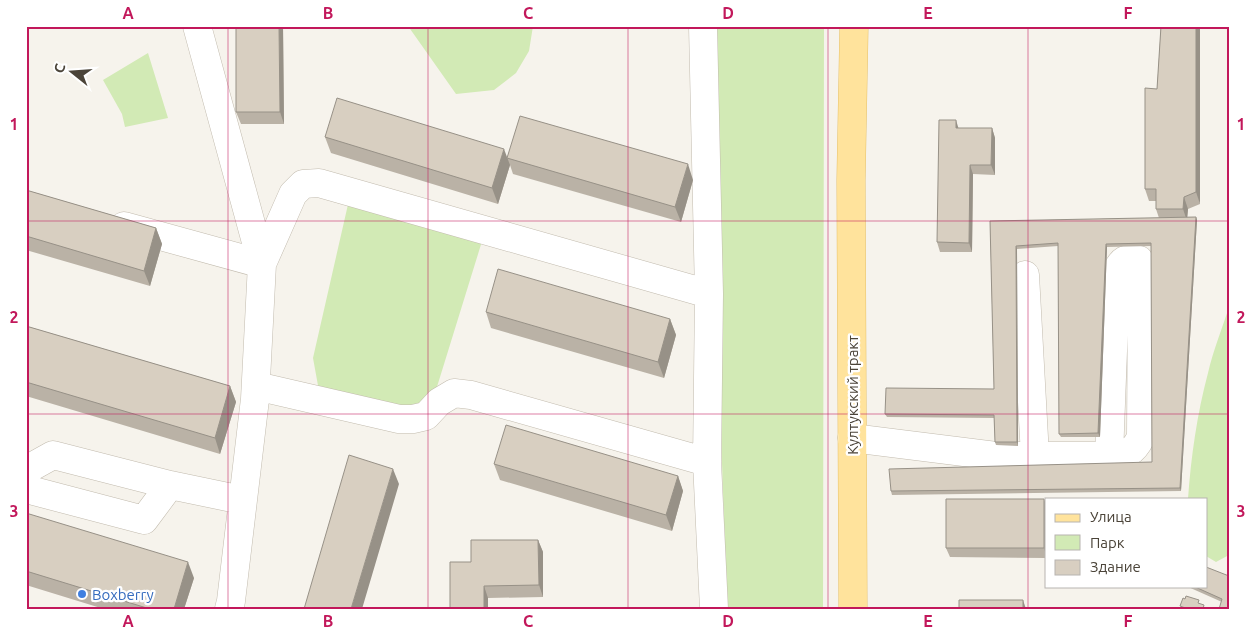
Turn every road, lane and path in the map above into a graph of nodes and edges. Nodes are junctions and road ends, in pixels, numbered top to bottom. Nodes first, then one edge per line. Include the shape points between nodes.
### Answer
1 (197, 26) edge
2 (703, 26) edge
3 (844, 26) edge
4 (854, 26) edge
5 (851, 180) junction
6 (102, 220) edge
7 (262, 264) junction
8 (1025, 275) dead end
9 (709, 294) junction
10 (227, 391) edge
11 (256, 393) junction
12 (852, 438) junction
13 (1035, 456) junction
14 (1110, 456) junction
15 (707, 462) junction
16 (26, 470) edge
17 (170, 485) junction
18 (26, 489) edge
19 (242, 500) junction
20 (229, 609) edge
21 (714, 609) edge
22 (853, 609) edge

1 - 7 lane
2 - 9 lane
3 - 5 main road
4 - 5 main road
5 - 12 main road, Култукский тракт
6 - 7 lane
7 - 9 lane via 293,194 303,184 319,183
7 - 11 lane
8 - 13 lane
9 - 15 lane
10 - 11 lane
11 - 15 lane via 399,419 426,416 439,402 454,393 471,395
11 - 19 lane
12 - 13 lane via 996,456
12 - 22 main road, Култукский тракт
13 - 14 lane
14 - 14 lane via 1131,451 1141,437 1142,266 1139,260 1132,258 1124,259 1116,272
15 - 21 lane
16 - 17 lane via 53,455
17 - 18 lane via 144,520
17 - 19 lane
19 - 20 lane

